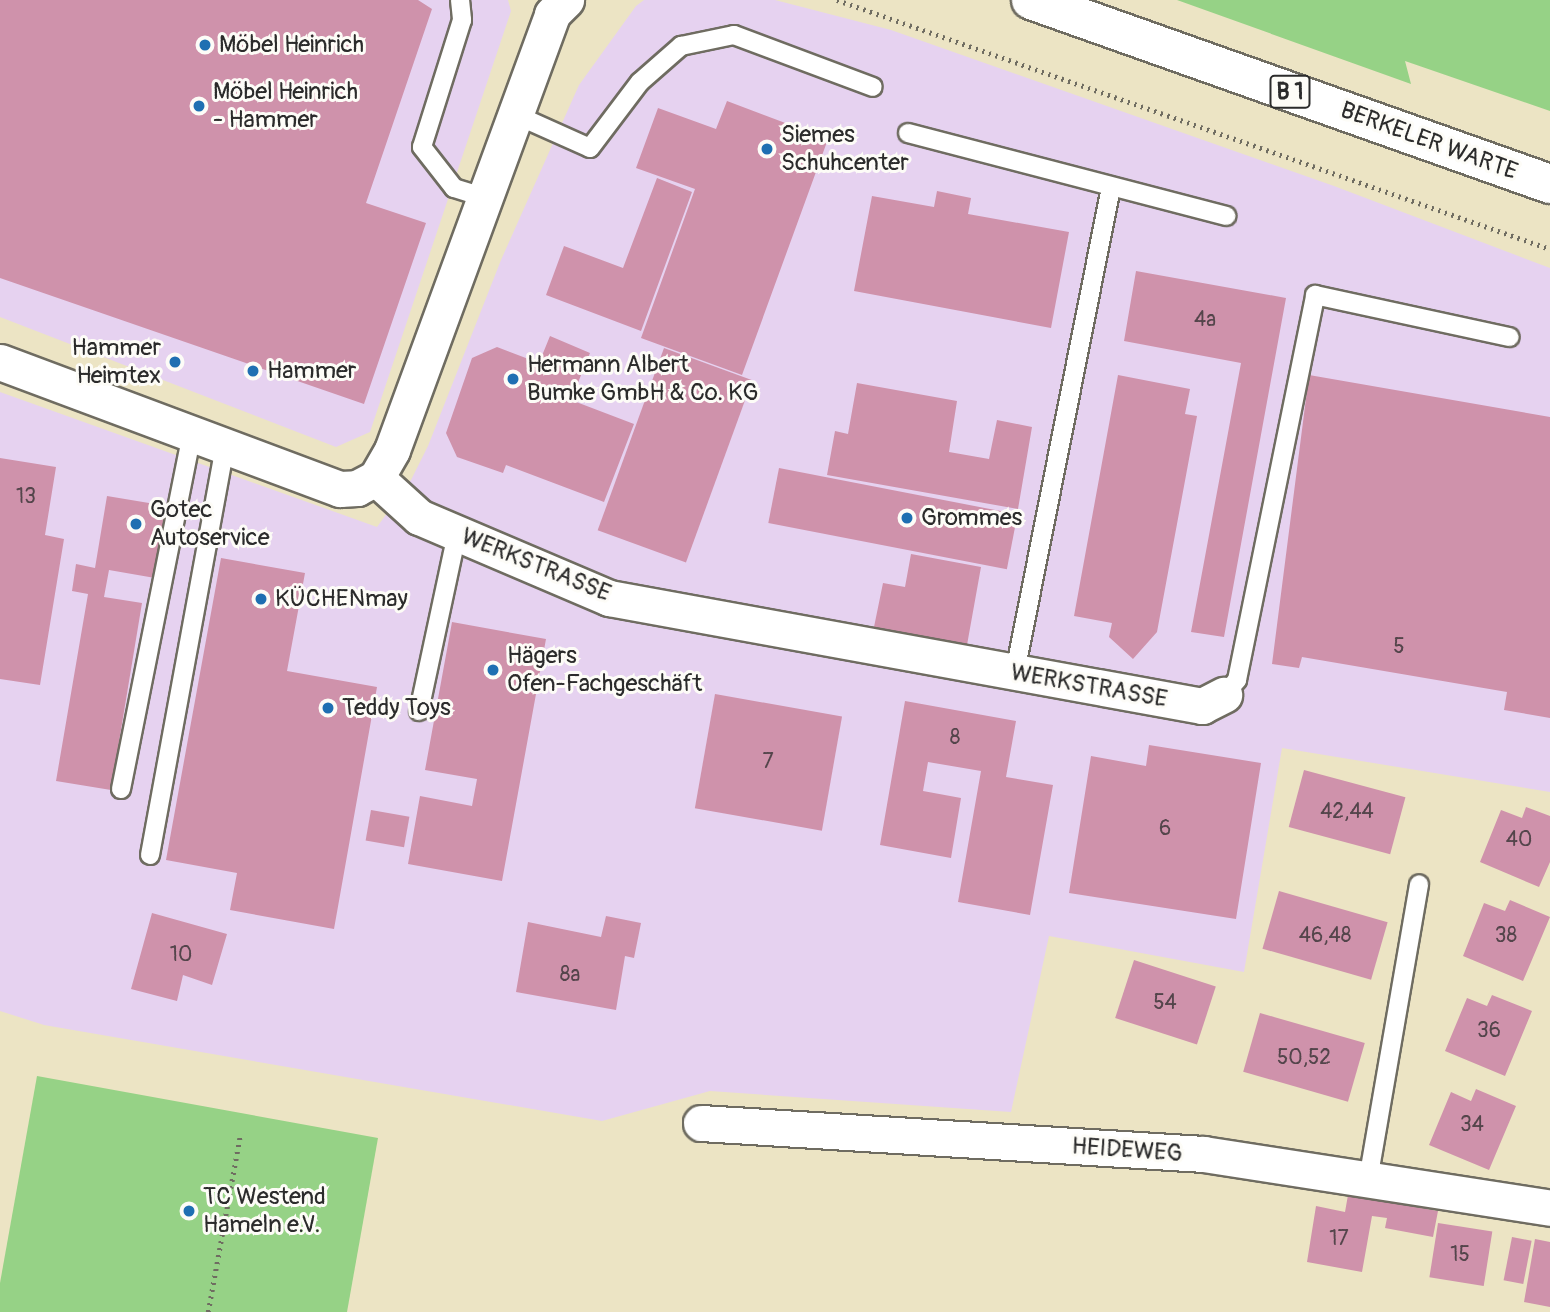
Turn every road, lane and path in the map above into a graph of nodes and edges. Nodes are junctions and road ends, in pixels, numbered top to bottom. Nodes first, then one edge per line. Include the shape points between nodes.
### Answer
1 (460, 0) edge
2 (837, 0) edge
3 (1031, 0) edge
4 (557, 5) edge
5 (873, 87) dead end
6 (514, 114) junction
7 (908, 133) dead end
8 (1550, 184) edge
9 (1111, 186) junction
10 (483, 197) junction
11 (1226, 216) dead end
12 (1550, 249) edge
13 (1510, 337) dead end
14 (0, 362) edge
15 (192, 433) junction
16 (225, 446) junction
17 (376, 478) junction
18 (457, 534) junction
19 (1015, 672) junction
20 (1224, 695) joint
21 (419, 711) dead end
22 (121, 789) dead end
23 (150, 855) dead end
24 (1419, 884) dead end
25 (701, 1123) dead end
26 (240, 1136) dead end
27 (1368, 1180) junction
28 (1550, 1208) edge
29 (208, 1312) edge

1 - 10 lane via 462,20 422,147 454,188
2 - 12 path
3 - 8 main road, BERKELER WARTE / B 1
4 - 6 street
5 - 6 lane via 734,36 681,46 640,82 590,148
6 - 10 street
7 - 9 lane
9 - 11 lane
9 - 19 lane
10 - 17 street via 392,450
13 - 20 lane, WERKSTRASSE via 1315,295 1237,680
14 - 15 street
15 - 16 street
15 - 22 lane
16 - 17 street via 341,489 357,488
16 - 23 lane
17 - 18 street, WERKSTRASSE via 419,517
18 - 19 street, WERKSTRASSE via 609,597
18 - 21 lane
19 - 20 street, WERKSTRASSE via 1202,706
24 - 27 lane
25 - 27 street, HEIDEWEG via 1203,1154
26 - 29 path
27 - 28 street, HEIDEWEG

